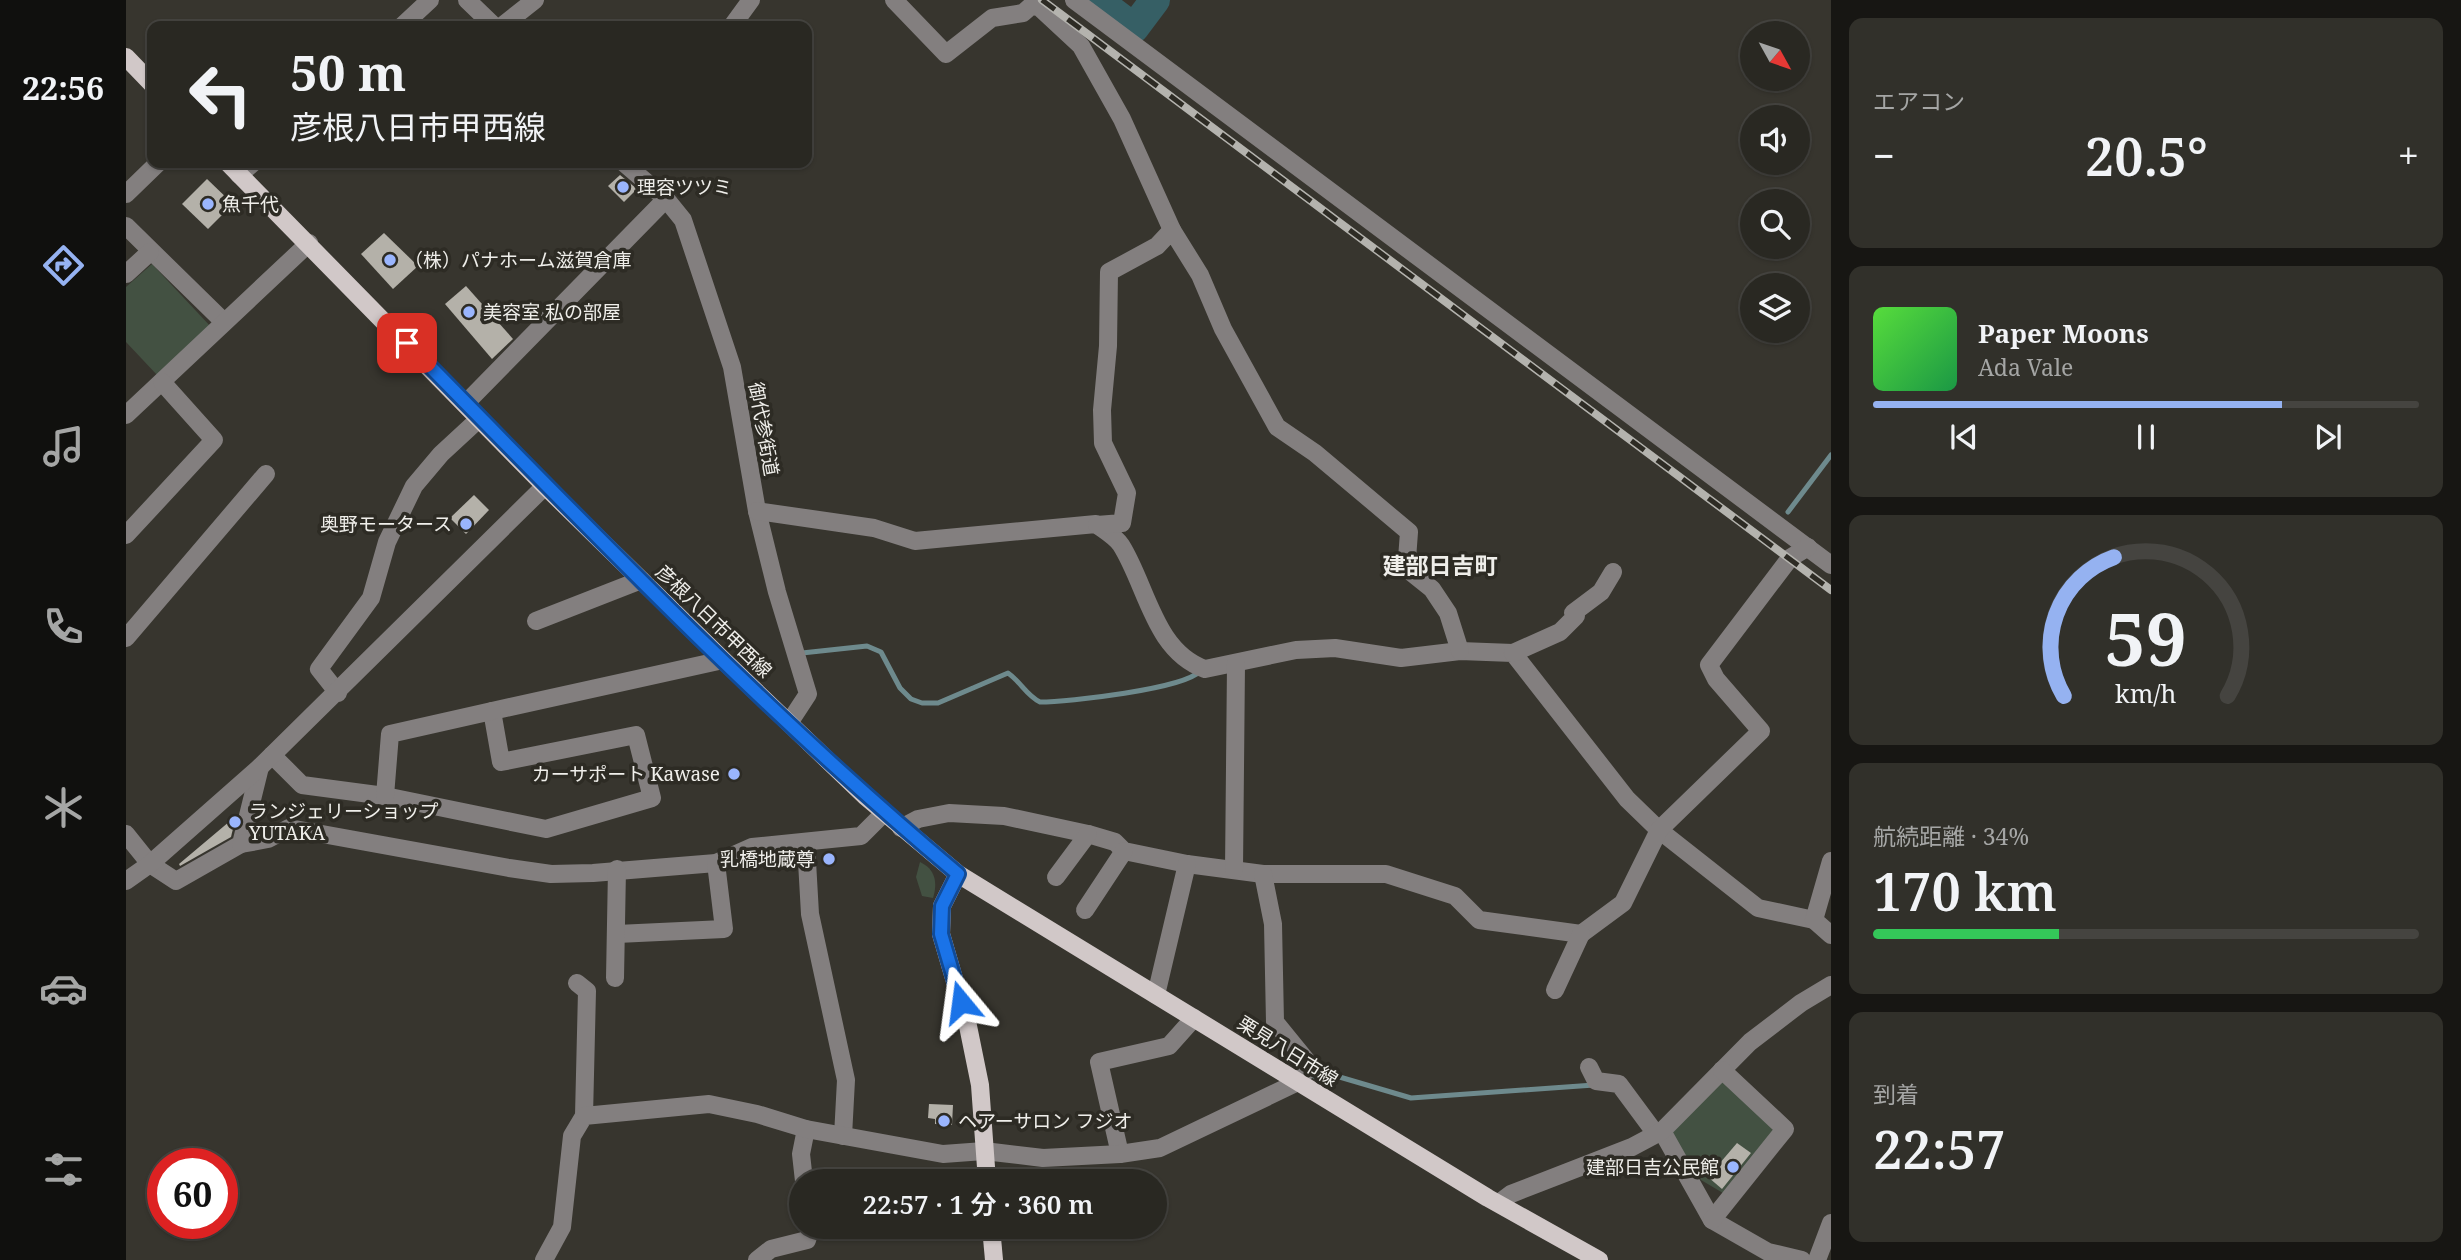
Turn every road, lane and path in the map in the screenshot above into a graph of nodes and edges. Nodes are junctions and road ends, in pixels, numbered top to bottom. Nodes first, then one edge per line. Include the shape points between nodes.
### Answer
1 (430, 0) edge
2 (467, 0) edge
3 (535, 0) edge
4 (751, 0) edge
5 (894, 0) edge
6 (1074, 0) edge
7 (407, 21) edge
8 (489, 21) edge
9 (508, 21) edge
10 (736, 21) edge
11 (126, 57) edge
12 (147, 78) edge
13 (153, 168) edge
14 (241, 168) edge
15 (630, 168) edge
16 (126, 194) edge
17 (666, 199) junction
18 (126, 226) edge
19 (1172, 230) junction
20 (309, 243) junction
21 (150, 252) junction
22 (126, 274) edge
23 (223, 322) junction
24 (162, 383) junction
25 (466, 403) junction
26 (126, 415) edge
27 (480, 418) junction
28 (266, 474) dead end
29 (545, 486) junction
30 (758, 511) junction
31 (1097, 525) junction
32 (126, 535) edge
33 (1808, 547) junction
34 (1831, 565) edge
35 (1613, 572) dead end
36 (641, 579) junction
37 (536, 621) dead end
38 (126, 638) edge
39 (1460, 651) junction
40 (1513, 653) junction
41 (723, 660) junction
42 (1237, 664) junction
43 (338, 693) junction
44 (492, 711) junction
45 (789, 723) junction
46 (266, 761) junction
47 (385, 796) junction
48 (884, 813) junction
49 (901, 828) junction
50 (1659, 830) junction
51 (126, 834) edge
52 (1088, 834) junction
53 (241, 844) junction
54 (806, 844) junction
55 (1124, 851) junction
56 (1831, 862) edge
57 (150, 863) junction
58 (716, 863) junction
59 (1187, 864) junction
60 (617, 869) junction
61 (1234, 870) junction
62 (958, 874) junction
63 (1263, 874) junction
64 (1056, 877) dead end
65 (126, 881) edge
66 (1085, 910) dead end
67 (1814, 920) junction
68 (617, 934) junction
69 (1581, 934) junction
70 (1831, 935) edge
71 (615, 978) dead end
72 (577, 983) dead end
73 (1831, 985) edge
74 (1555, 990) dead end
75 (1156, 995) junction
76 (1194, 1018) junction
77 (1588, 1067) dead end
78 (1722, 1070) junction
79 (1298, 1082) junction
80 (584, 1116) junction
81 (806, 1129) junction
82 (1659, 1132) junction
83 (843, 1136) junction
84 (984, 1151) junction
85 (1120, 1154) junction
86 (803, 1169) edge
87 (986, 1169) edge
88 (1499, 1203) junction
89 (1712, 1220) junction
90 (1831, 1223) edge
91 (807, 1239) edge
92 (992, 1239) edge
93 (544, 1260) edge
94 (758, 1260) edge
95 (994, 1260) edge
96 (1598, 1260) edge
97 (1802, 1260) edge
98 (1817, 1260) edge

1 - 7 street
2 - 8 street
3 - 9 street
4 - 10 street
5 - 19 street via 946,54 992,18 1039,7 1081,46 1122,119
6 - 33 street
11 - 12 main road
13 - 16 street
14 - 20 main road, 彦根八日市甲西線
15 - 17 street, 御代参街道
17 - 25 street
17 - 30 street, 御代参街道 via 683,220 732,367
18 - 21 street
19 - 31 street via 1157,246 1109,272 1103,443 1127,493 1122,523
19 - 39 street via 1200,275 1223,329 1277,428 1315,453 1409,532 1407,559 1412,573 1432,589 1448,613
20 - 23 street
20 - 25 main road, 彦根八日市甲西線
21 - 22 street
21 - 23 street
23 - 24 street
24 - 26 street
24 - 32 street via 214,440
25 - 27 main road, 彦根八日市甲西線
27 - 29 main road, 彦根八日市甲西線
27 - 43 street via 414,486 387,542 371,598 319,669
28 - 38 street
29 - 36 main road, 彦根八日市甲西線
29 - 43 street
30 - 31 street via 874,528 915,541
30 - 45 street, 御代参街道 via 808,694
31 - 42 street via 1121,543 1177,653 1205,669
33 - 34 street
33 - 50 street via 1790,558 1709,665 1761,731
35 - 40 street via 1608,584 1573,613 1576,616 1570,625
36 - 37 street
36 - 41 main road, 彦根八日市甲西線
39 - 40 street
39 - 42 street via 1401,658 1335,648 1296,650
40 - 50 street via 1627,799
41 - 44 street
41 - 45 main road, 彦根八日市甲西線
42 - 61 street
43 - 46 street
44 - 47 street via 390,734
44 - 47 street via 500,762 636,735 652,798 546,829
45 - 48 main road, 彦根八日市甲西線
46 - 47 street via 302,785
46 - 53 street
46 - 57 street
48 - 49 main road, 彦根八日市甲西線
48 - 54 street via 861,836
49 - 52 street via 918,819 949,813 1004,816
49 - 62 main road, 彦根八日市甲西線
50 - 67 street via 1758,908
50 - 69 street via 1622,903
51 - 57 street
52 - 55 street via 1115,842
52 - 64 street
53 - 57 street via 176,881
53 - 60 street via 268,839 289,828 509,869 551,874
54 - 58 street via 752,847
54 - 83 street via 810,914 846,1080
55 - 59 street
55 - 66 street
56 - 67 street
57 - 65 street
58 - 60 street
58 - 68 street via 724,929
59 - 61 street
59 - 75 street
60 - 68 street
61 - 63 street
62 - 75 main road, 栗見八日市線
62 - 84 main road via 942,906 941,934 980,1085
63 - 69 street via 1386,874 1455,896 1479,920
63 - 79 street via 1273,924 1275,1022 1310,1065
67 - 70 street
68 - 71 street
69 - 74 street
72 - 80 street via 587,991
73 - 78 street via 1750,1042
75 - 76 main road, 栗見八日市線
76 - 79 main road, 栗見八日市線
76 - 85 street via 1169,1046 1099,1062
77 - 82 street via 1596,1081 1619,1084
78 - 82 street
78 - 89 street via 1785,1129
79 - 85 street via 1160,1148
79 - 88 main road, 栗見八日市線
80 - 81 street via 709,1104
80 - 93 street via 572,1136 562,1227
81 - 83 street
81 - 86 street
82 - 88 street
82 - 89 street
83 - 84 street via 943,1154
84 - 85 street via 1043,1158
84 - 87 main road
88 - 96 main road, 栗見八日市線
89 - 97 street via 1768,1252
90 - 98 street
91 - 94 street via 771,1249
92 - 95 main road

